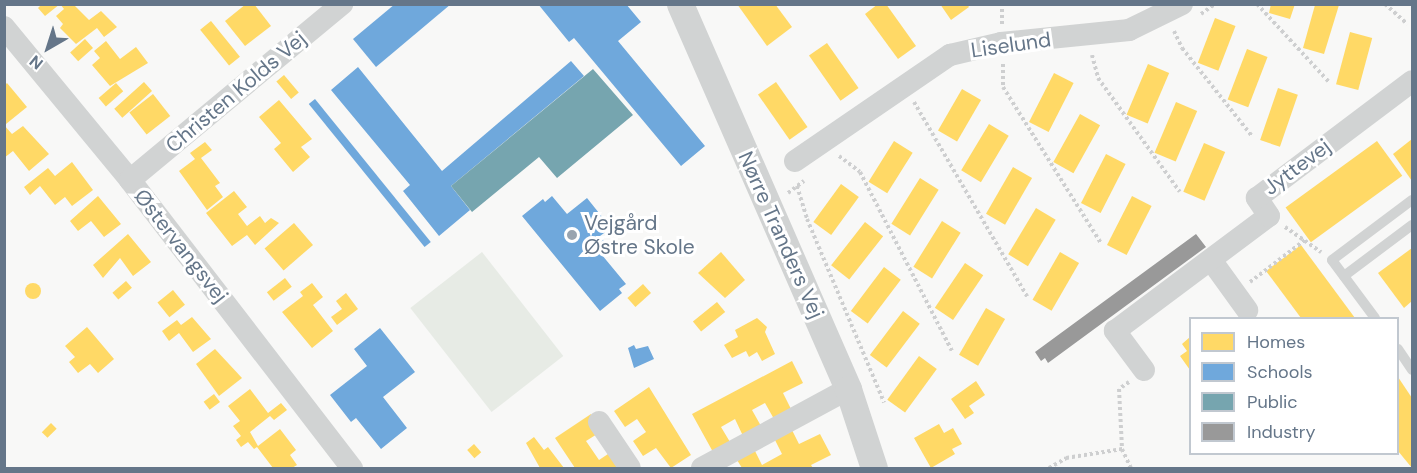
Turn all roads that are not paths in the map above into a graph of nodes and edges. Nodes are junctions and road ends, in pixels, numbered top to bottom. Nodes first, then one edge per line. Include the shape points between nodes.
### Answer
1 (342, 4) edge
2 (680, 4) edge
3 (1177, 21) edge
4 (4, 27) edge
5 (1413, 81) edge
6 (801, 170) road end
7 (130, 180) junction
8 (1413, 200) edge
9 (1413, 225) edge
10 (1211, 260) junction
11 (1344, 276) junction
12 (1241, 302) road end
13 (1374, 317) edge
14 (1399, 350) edge
15 (1144, 370) road end
16 (1413, 370) edge
17 (848, 389) junction
18 (599, 422) dead end
19 (352, 468) edge
20 (630, 468) edge
21 (702, 468) edge
22 (874, 468) edge

1 - 7 street, Christen Kolds Vej
2 - 17 street, Nørre Tranders Vej
3 - 6 street, Liselund via 1129,30 1091,51 950,56 908,93
4 - 7 street, Østervangsvej
5 - 10 street, Jyttevej via 1257,198 1269,216
7 - 19 street, Østervangsvej
8 - 11 lane via 1332,260
9 - 11 lane
10 - 12 street
10 - 15 street, Jyttevej via 1115,331
11 - 13 lane
14 - 16 lane
17 - 21 street
17 - 22 street, Nørre Tranders Vej
18 - 20 street

